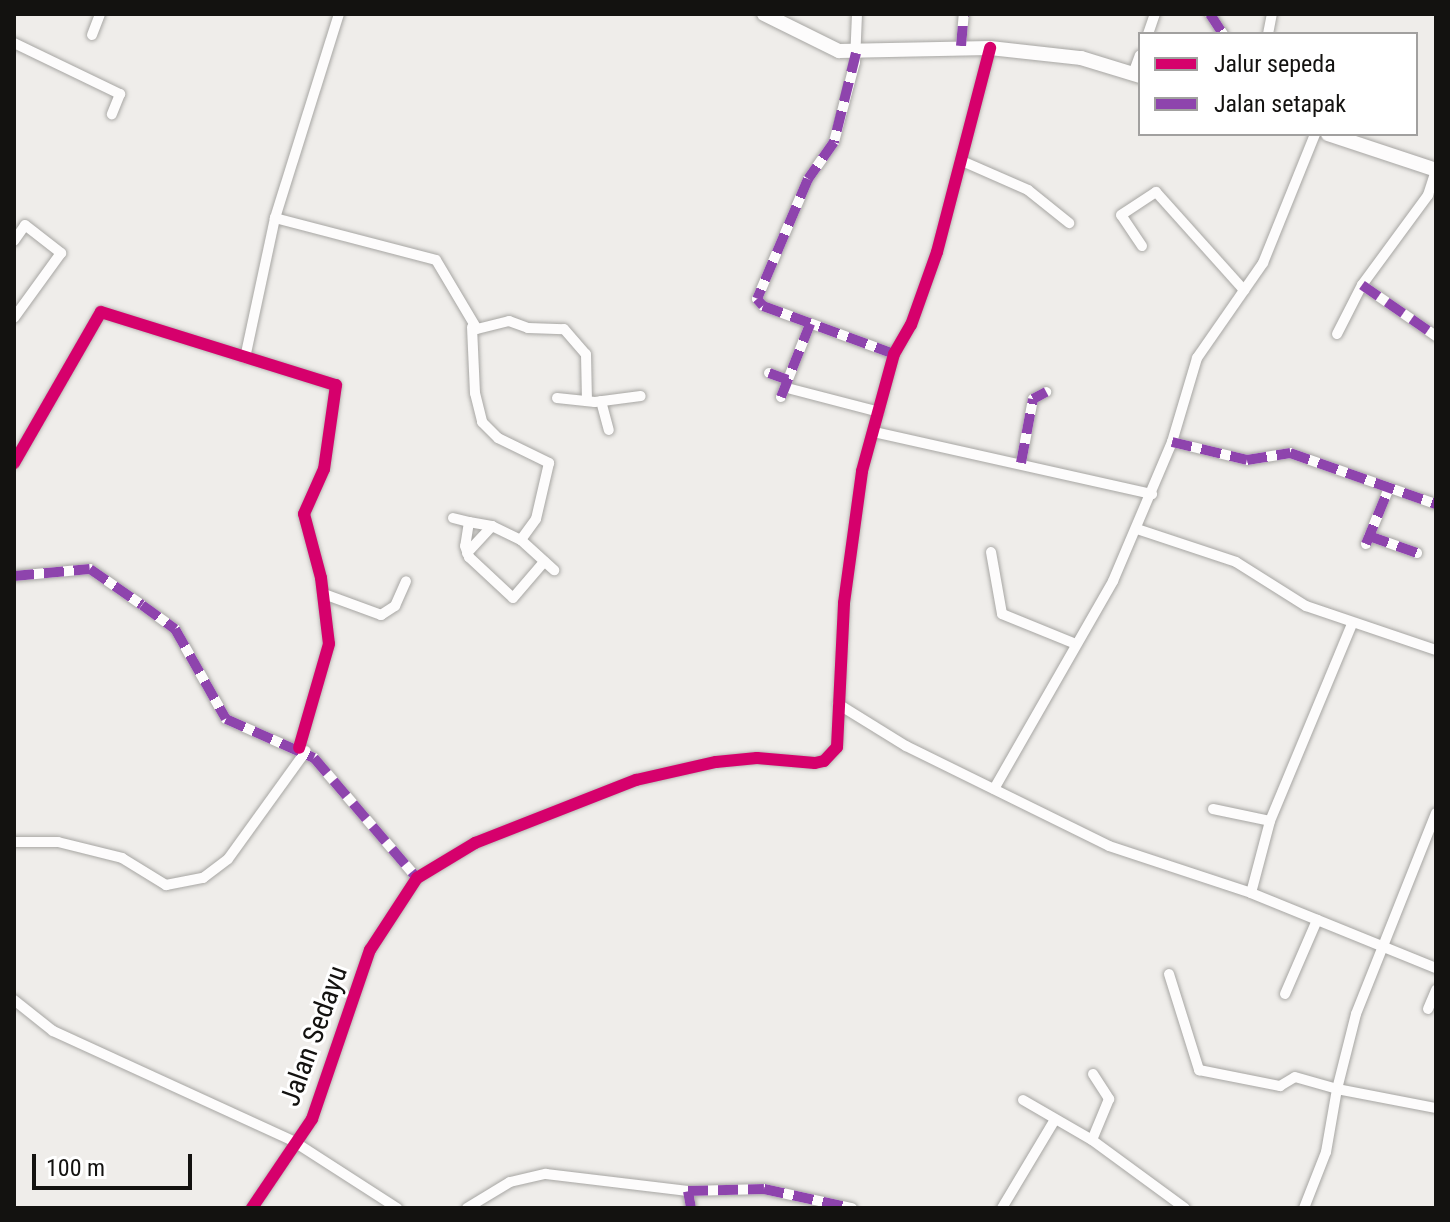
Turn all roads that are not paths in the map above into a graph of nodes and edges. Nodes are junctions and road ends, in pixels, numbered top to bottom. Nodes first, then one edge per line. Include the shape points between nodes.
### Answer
1 (100, 14) edge
2 (339, 14) edge
3 (764, 14) edge
4 (857, 14) edge
5 (964, 14) edge
6 (1210, 14) edge
7 (1222, 32) edge
8 (92, 35) dead end
9 (14, 43) edge
10 (961, 46) junction
11 (990, 48) junction
12 (856, 53) junction
13 (1136, 75) edge
14 (112, 114) dead end
15 (1314, 136) edge
16 (1334, 136) edge
17 (962, 161) junction
18 (1436, 170) edge
19 (14, 217) edge
20 (275, 218) junction
21 (1069, 223) dead end
22 (25, 225) junction
23 (14, 241) edge
24 (1142, 246) dead end
25 (1362, 285) junction
26 (1244, 290) junction
27 (14, 318) edge
28 (810, 324) junction
29 (472, 327) junction
30 (1337, 334) dead end
31 (1436, 336) edge
32 (894, 354) junction
33 (245, 358) junction
34 (769, 373) dead end
35 (790, 384) junction
36 (1046, 392) dead end
37 (641, 396) dead end
38 (781, 397) dead end
39 (557, 398) dead end
40 (587, 401) junction
41 (601, 401) junction
42 (879, 412) junction
43 (609, 430) dead end
44 (874, 432) junction
45 (26, 440) junction
46 (1172, 442) junction
47 (14, 443) edge
48 (14, 463) edge
49 (1021, 463) junction
50 (1389, 488) junction
51 (1152, 494) junction
52 (1436, 504) edge
53 (453, 518) dead end
54 (469, 522) junction
55 (492, 526) junction
56 (1137, 529) junction
57 (521, 540) junction
58 (991, 552) dead end
59 (467, 553) junction
60 (1417, 553) dead end
61 (544, 562) junction
62 (554, 570) dead end
63 (14, 576) edge
64 (406, 581) dead end
65 (324, 594) junction
66 (1352, 624) junction
67 (1076, 644) junction
68 (1436, 650) edge
69 (838, 704) junction
70 (302, 750) junction
71 (994, 789) junction
72 (1213, 809) dead end
73 (1436, 813) edge
74 (1270, 821) junction
75 (14, 842) edge
76 (417, 878) junction
77 (1251, 893) junction
78 (1317, 920) junction
79 (1381, 946) junction
80 (1436, 968) edge
81 (1169, 974) dead end
82 (1436, 990) edge
83 (1285, 994) dead end
84 (14, 1000) edge
85 (1428, 1009) dead end
86 (1093, 1074) dead end
87 (1337, 1089) junction
88 (1023, 1100) dead end
89 (1436, 1108) edge
90 (1054, 1121) junction
91 (1092, 1140) junction
92 (293, 1141) junction
93 (688, 1191) junction
94 (252, 1208) edge
95 (397, 1208) edge
96 (467, 1208) edge
97 (691, 1208) edge
98 (852, 1208) edge
99 (1002, 1208) edge
100 (1185, 1208) edge
101 (1304, 1208) edge

1 - 8 street
2 - 20 street
3 - 12 main road via 826,48
4 - 12 street
5 - 10 street
6 - 7 street
9 - 14 street via 120,94
10 - 11 main road
10 - 12 main road
11 - 13 main road via 1081,58
11 - 17 street
12 - 28 street via 834,142 808,179 758,297 763,306
15 - 26 street via 1267,255
16 - 18 main road
17 - 21 street via 1028,190
17 - 32 street via 932,267
18 - 25 street via 1428,195
19 - 22 street
20 - 29 street via 436,260
20 - 33 street
22 - 23 street
22 - 27 street via 61,253
24 - 26 street via 1121,215 1156,192
25 - 30 street
25 - 31 street
26 - 46 street via 1202,348
28 - 32 street
28 - 35 street
29 - 40 street via 483,330 509,321 528,328 564,329 586,354
29 - 57 street via 482,422 490,433 549,463 536,519
32 - 42 street
33 - 45 street via 101,312
33 - 65 street via 337,387 324,469 304,514
34 - 35 street
35 - 38 street
35 - 42 street
36 - 49 street via 1033,399
37 - 41 street
39 - 40 street
40 - 41 street
41 - 43 street
42 - 44 street
44 - 49 street via 925,448
44 - 69 street via 862,471 844,603
45 - 47 street
45 - 48 street
46 - 50 street via 1247,460 1290,453
46 - 51 street
49 - 51 street
50 - 52 street
50 - 60 street via 1368,540
51 - 56 street
53 - 54 street
54 - 55 street
54 - 59 street
55 - 57 street
55 - 59 street
56 - 66 street via 1236,562 1306,606
56 - 67 street
57 - 61 street
58 - 67 street via 1002,614
59 - 61 street via 513,598
61 - 62 street
63 - 70 street via 90,569 175,629 226,719
64 - 65 street via 395,606 381,615
65 - 70 street via 329,644
66 - 68 street
66 - 74 street
67 - 71 street
69 - 71 street
69 - 76 street via 837,747 824,761 757,758 670,769 475,843
70 - 75 street via 228,859 203,878 166,885 122,858 58,842
70 - 76 street
71 - 77 street via 1109,846
72 - 74 street
73 - 79 street
74 - 77 street
76 - 92 street, Jalan Sedayu via 376,936 330,1078 312,1119
77 - 78 street
78 - 79 street
78 - 83 street
79 - 80 street
79 - 87 street
81 - 87 street via 1199,1070 1280,1086 1295,1077
82 - 85 street
84 - 92 street via 53,1031
86 - 91 street via 1109,1099
87 - 89 street
87 - 101 street via 1326,1152
88 - 90 street
90 - 91 street
90 - 99 street
91 - 100 street
92 - 94 street, Jalan Sedayu
92 - 95 street
93 - 96 street via 546,1174 510,1182
93 - 97 street
93 - 98 street via 764,1189

